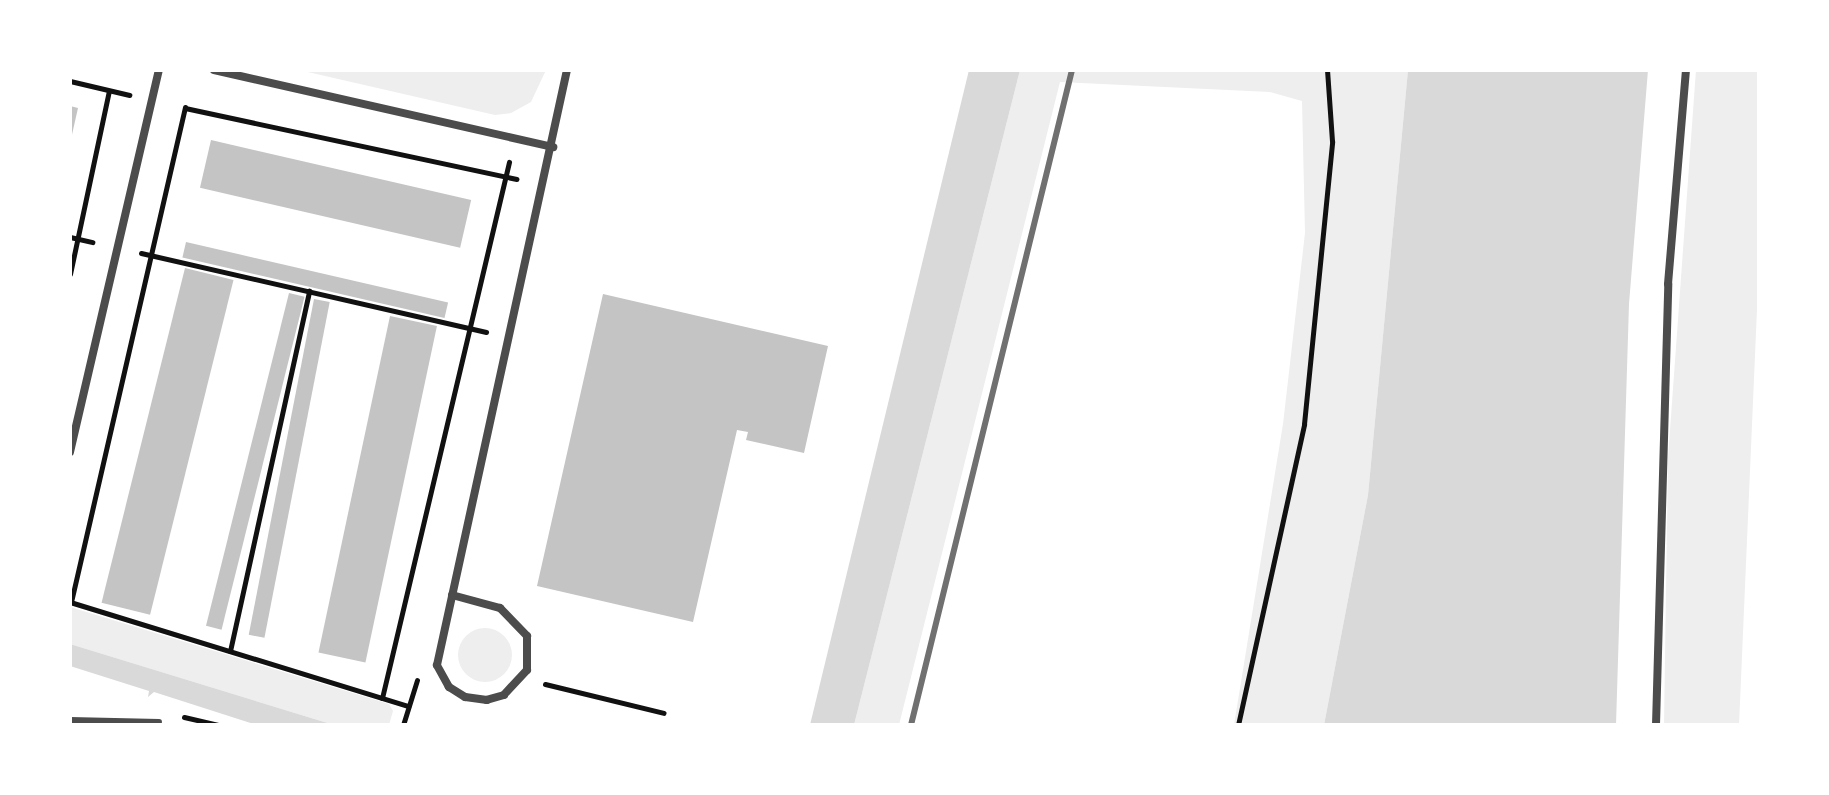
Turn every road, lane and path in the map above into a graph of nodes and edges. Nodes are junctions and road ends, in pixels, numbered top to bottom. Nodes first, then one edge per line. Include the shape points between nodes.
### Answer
1 (159, 70) edge
2 (214, 70) edge
3 (567, 70) edge
4 (1327, 70) edge
5 (1686, 70) edge
6 (70, 81) edge
7 (109, 90) junction
8 (152, 100) junction
9 (185, 107) junction
10 (515, 138) junction
11 (553, 147) junction
12 (505, 177) junction
13 (544, 185) junction
14 (70, 237) edge
15 (78, 238) junction
16 (118, 248) junction
17 (153, 256) junction
18 (70, 274) edge
19 (309, 291) junction
20 (469, 328) junction
21 (509, 337) junction
22 (70, 452) edge
23 (452, 595) junction
24 (71, 602) edge
25 (230, 651) junction
26 (557, 688) dead end
27 (382, 698) junction
28 (408, 706) dead end
29 (664, 713) dead end
30 (406, 714) dead end
31 (70, 720) edge
32 (159, 722) joint
33 (218, 725) edge
34 (403, 725) edge
35 (1238, 725) edge
36 (1656, 725) edge

1 - 8 street
2 - 10 street
3 - 11 street
4 - 35 path via 1332,141 1304,424
5 - 36 street via 1668,284
6 - 7 path
7 - 8 path
7 - 15 path
8 - 9 path
8 - 16 street
9 - 12 path
9 - 17 path
10 - 11 street
10 - 12 path
11 - 13 street
12 - 13 path
12 - 20 path
13 - 21 street
14 - 15 path
15 - 16 path
15 - 18 path
16 - 17 path
16 - 22 street
17 - 19 path
17 - 24 path
19 - 20 path
19 - 25 path
20 - 21 path
20 - 27 path
21 - 23 street
23 - 23 street via 500,608 527,636 530,652 524,678 504,695 487,700 465,697 440,676 437,665
24 - 25 path
25 - 27 path
26 - 29 path
27 - 28 path
30 - 34 path
31 - 32 lane
32 - 33 path via 189,716

